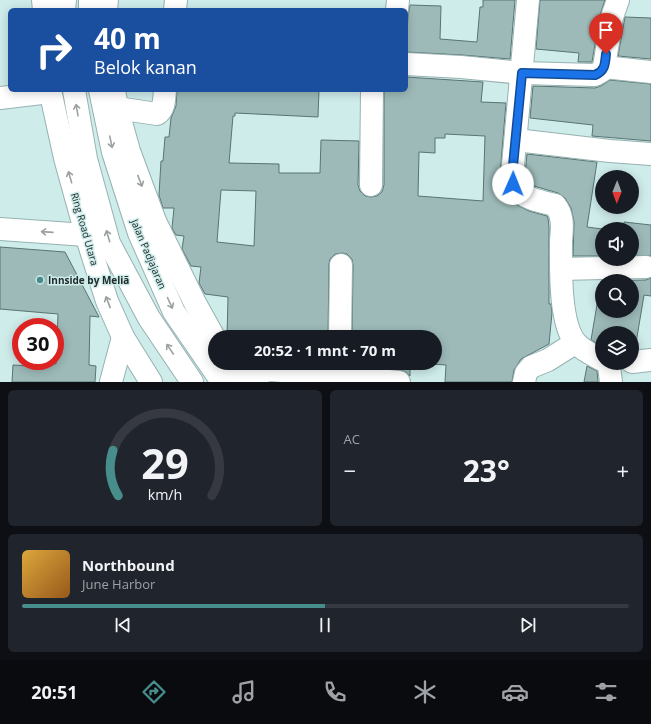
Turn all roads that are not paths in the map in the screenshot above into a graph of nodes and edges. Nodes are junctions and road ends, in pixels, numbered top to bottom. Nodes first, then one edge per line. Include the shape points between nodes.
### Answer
1 (528, 0) edge
2 (618, 0) edge
3 (408, 64) edge
4 (604, 67) junction
5 (651, 72) edge
6 (522, 73) junction
7 (43, 92) edge
8 (50, 92) edge
9 (74, 92) edge
10 (100, 92) edge
11 (165, 92) edge
12 (372, 92) edge
13 (0, 98) edge
14 (116, 99) edge
15 (516, 140) junction
16 (651, 154) edge
17 (371, 185) dead end
18 (0, 229) edge
19 (86, 235) junction
20 (341, 265) dead end
21 (646, 267) dead end
22 (561, 269) junction
23 (210, 330) edge
24 (340, 330) edge
25 (123, 337) junction
26 (575, 343) junction
27 (595, 357) edge
28 (651, 360) edge
29 (639, 361) edge
30 (232, 370) edge
31 (271, 370) edge
32 (340, 370) edge
33 (111, 382) edge
34 (151, 382) edge
35 (192, 382) edge
36 (222, 382) edge
37 (238, 382) edge
38 (244, 382) edge
39 (399, 382) edge
40 (524, 382) edge

1 - 6 main road
2 - 4 main road via 612,17
3 - 6 main road
4 - 5 main road
4 - 6 main road via 599,74 588,76
6 - 15 main road
7 - 13 main road
19 -> 8 main road, Ring Road Utara
35 -> 9 main road via 150,318 109,243 86,159
10 -> 36 main road, Jalan Padjajaran via 113,152 139,233 174,312
11 - 14 main road via 162,107 157,114
12 - 17 main road
14 -> 23 main road via 129,151 155,221
15 - 16 main road
15 - 22 main road via 513,184 516,189 530,197 555,205 561,216
19 -> 18 main road
25 -> 19 main road, Ring Road Utara via 107,301
20 - 24 main road
21 - 22 main road
22 - 26 main road via 566,319
25 - 33 main road
25 - 34 main road, Ring Road Utara
26 - 27 main road
26 - 40 main road via 548,360 531,366
28 - 29 main road
30 - 37 main road
31 - 38 main road via 252,376
32 - 39 main road

